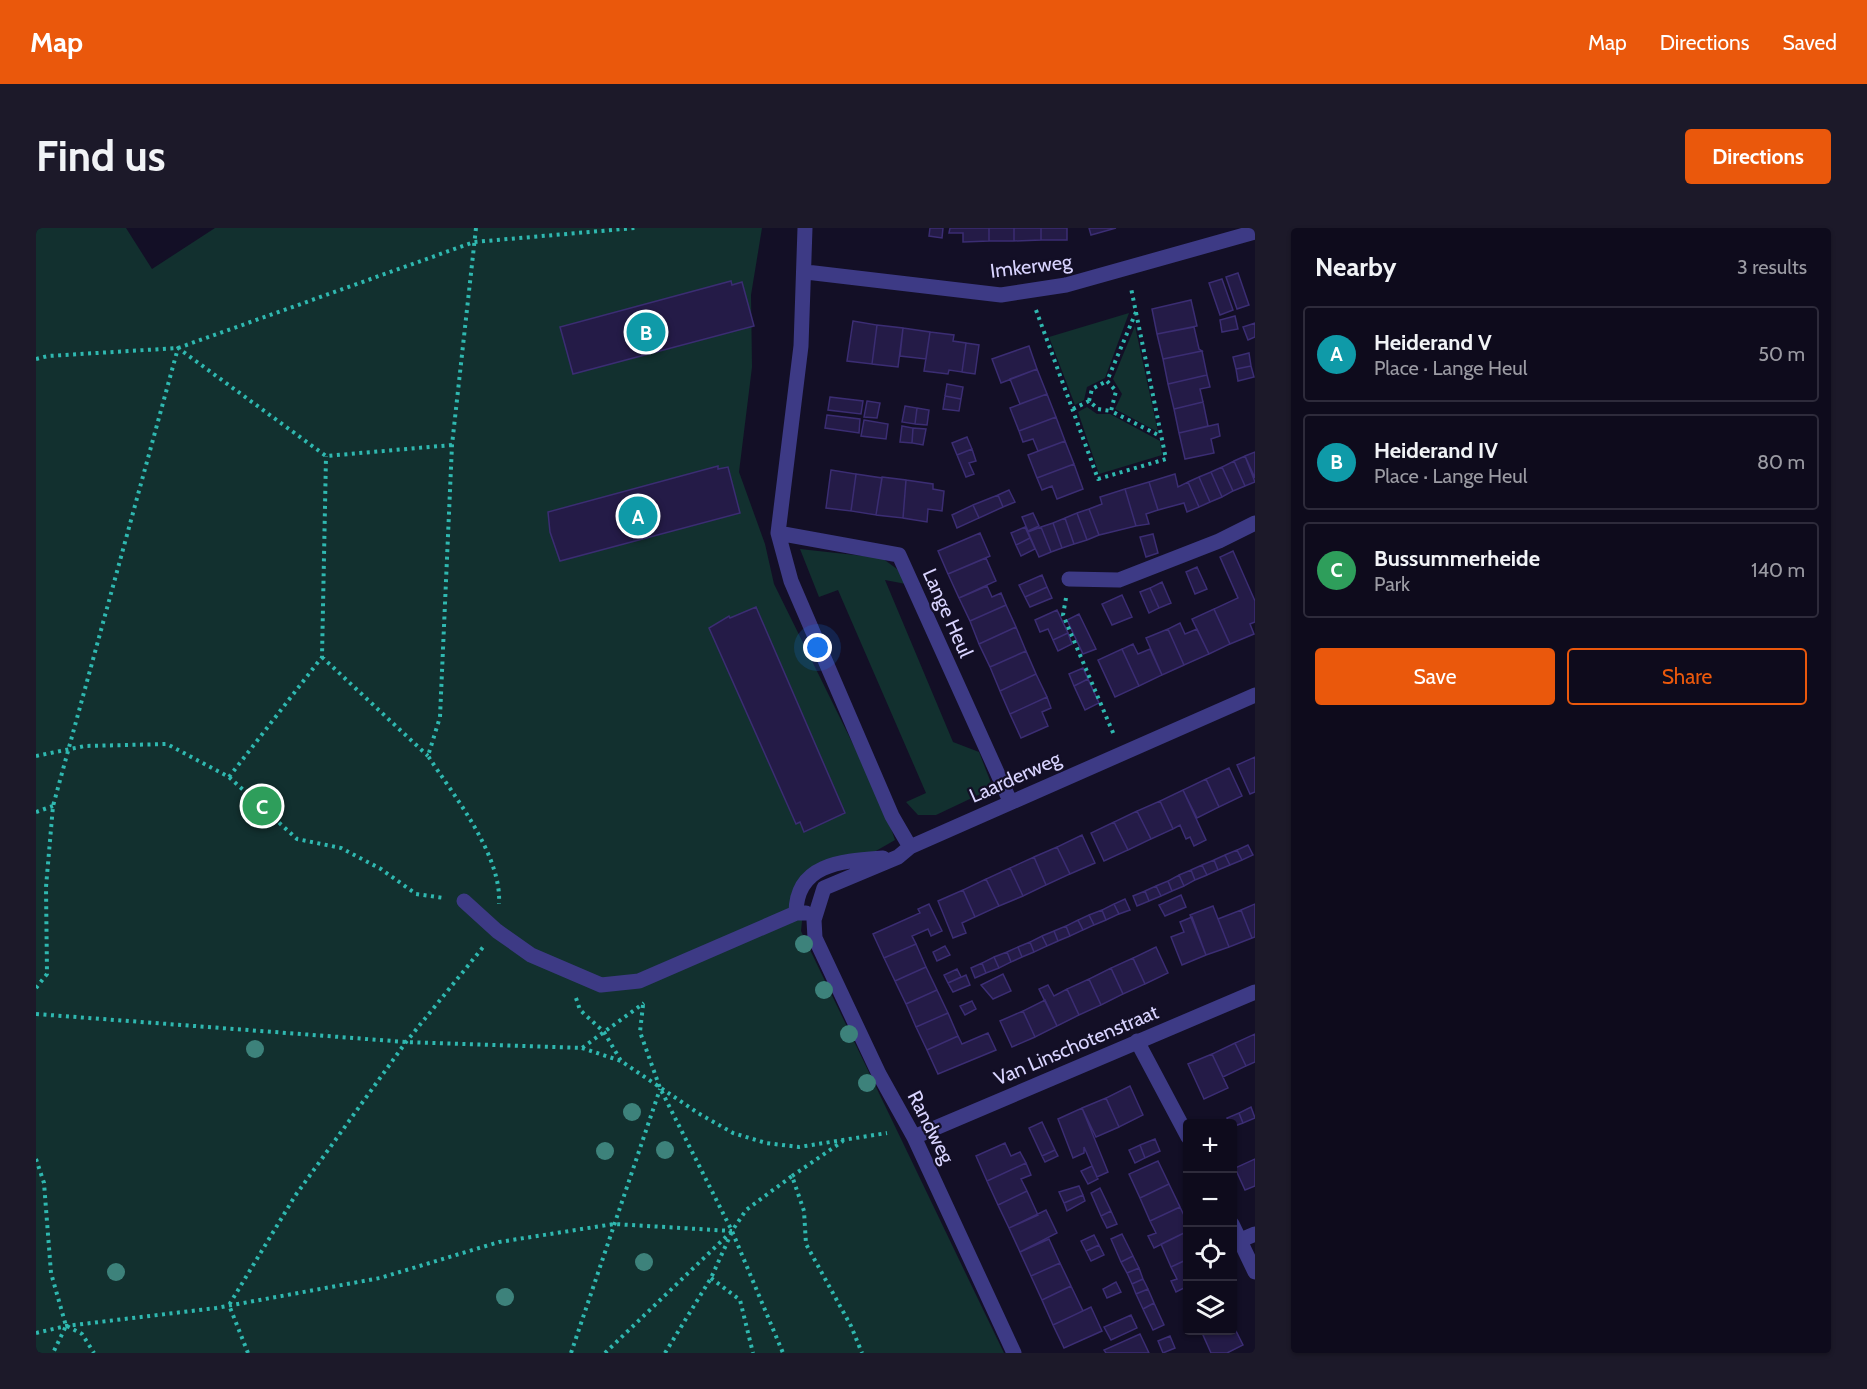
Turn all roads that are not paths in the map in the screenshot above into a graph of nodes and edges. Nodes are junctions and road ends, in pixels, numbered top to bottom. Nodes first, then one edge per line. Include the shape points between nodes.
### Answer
1 (805, 228) edge
2 (1255, 232) edge
3 (806, 272) junction
4 (1255, 523) edge
5 (778, 533) junction
6 (1069, 579) road end
7 (1255, 695) edge
8 (1010, 801) junction
9 (904, 852) junction
10 (464, 902) road end
11 (796, 913) junction
12 (815, 917) junction
13 (1255, 992) edge
14 (1137, 1041) junction
15 (1183, 1128) edge
16 (914, 1137) junction
17 (1236, 1227) edge
18 (1248, 1237) edge
19 (1255, 1272) edge
20 (1014, 1353) edge

1 - 3 street
2 - 3 street, Imkerweg via 1066,285 1001,295
3 - 5 street
4 - 6 street via 1219,542 1119,580
5 - 8 street, Lange Heul via 899,555
5 - 9 street via 791,581
7 - 8 street, Laarderweg
8 - 9 street, Laarderweg
9 - 11 street via 844,861 807,877 796,896
9 - 12 street, Laarderweg via 824,888
10 - 11 street via 531,955 601,985 639,981
11 - 12 street
12 - 16 street, Randweg via 815,938 879,1074
13 - 14 street, Van Linschotenstraat
14 - 15 street
14 - 16 street, Van Linschotenstraat
16 - 20 street, Randweg
17 - 18 street
18 - 19 street

